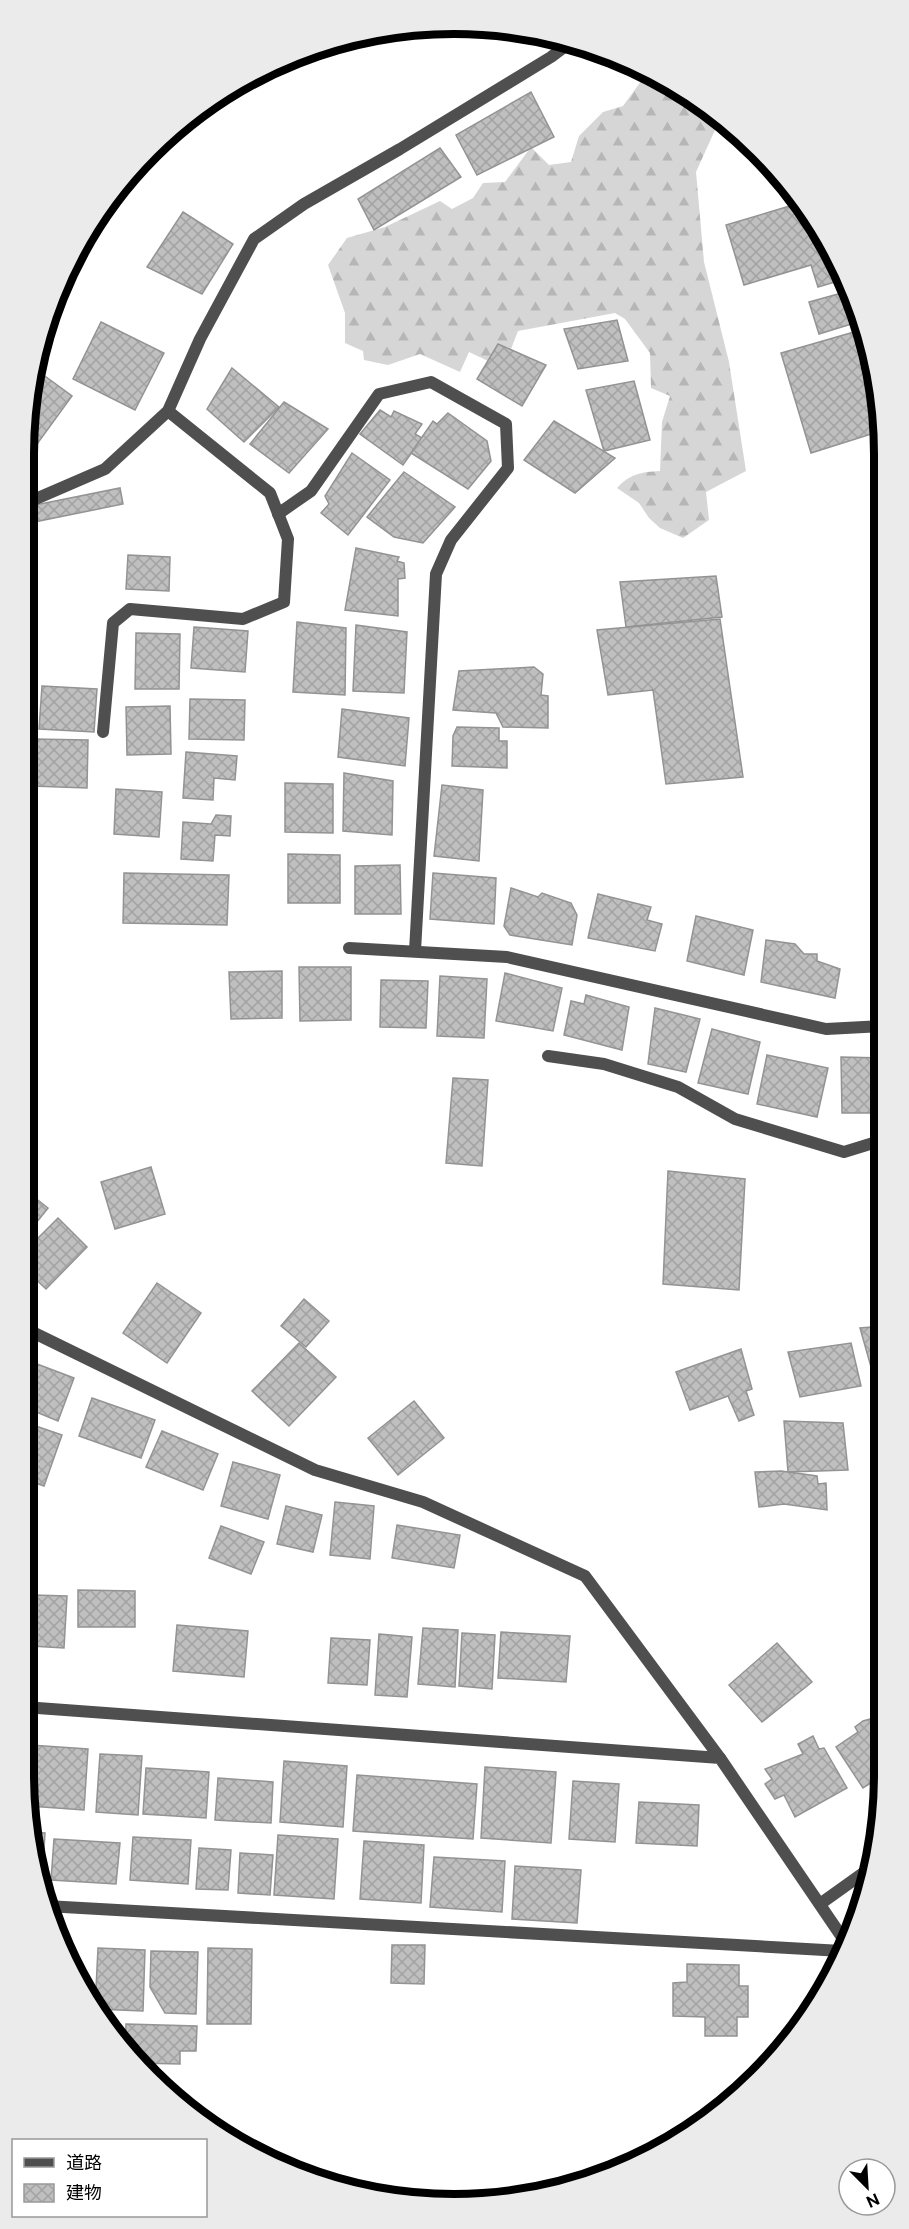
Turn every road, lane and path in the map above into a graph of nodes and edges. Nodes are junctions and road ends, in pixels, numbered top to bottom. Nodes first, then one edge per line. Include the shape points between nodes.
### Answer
1 (562, 49) edge
2 (168, 411) junction
3 (34, 500) edge
4 (278, 514) junction
5 (103, 732) dead end
6 (349, 948) dead end
7 (415, 951) junction
8 (874, 1026) edge
9 (548, 1056) dead end
10 (874, 1143) edge
11 (34, 1333) edge
12 (34, 1708) edge
13 (720, 1758) junction
14 (862, 1875) edge
15 (820, 1904) junction
16 (56, 1907) edge
17 (842, 1937) edge
18 (835, 1951) edge

1 - 2 street via 304,204 254,239 200,339
2 - 3 street via 105,469
2 - 4 street via 270,493
4 - 5 street via 288,540 284,602 243,619 130,609 113,623
4 - 7 street via 311,491 379,394 431,382 506,424 508,468 451,540 436,574
6 - 7 street
7 - 8 street via 507,957 826,1029
9 - 10 street via 604,1064 678,1087 735,1119 844,1152
11 - 13 street via 315,1470 423,1502 585,1576
12 - 13 street
13 - 15 street
14 - 15 street
15 - 17 street
16 - 18 street

